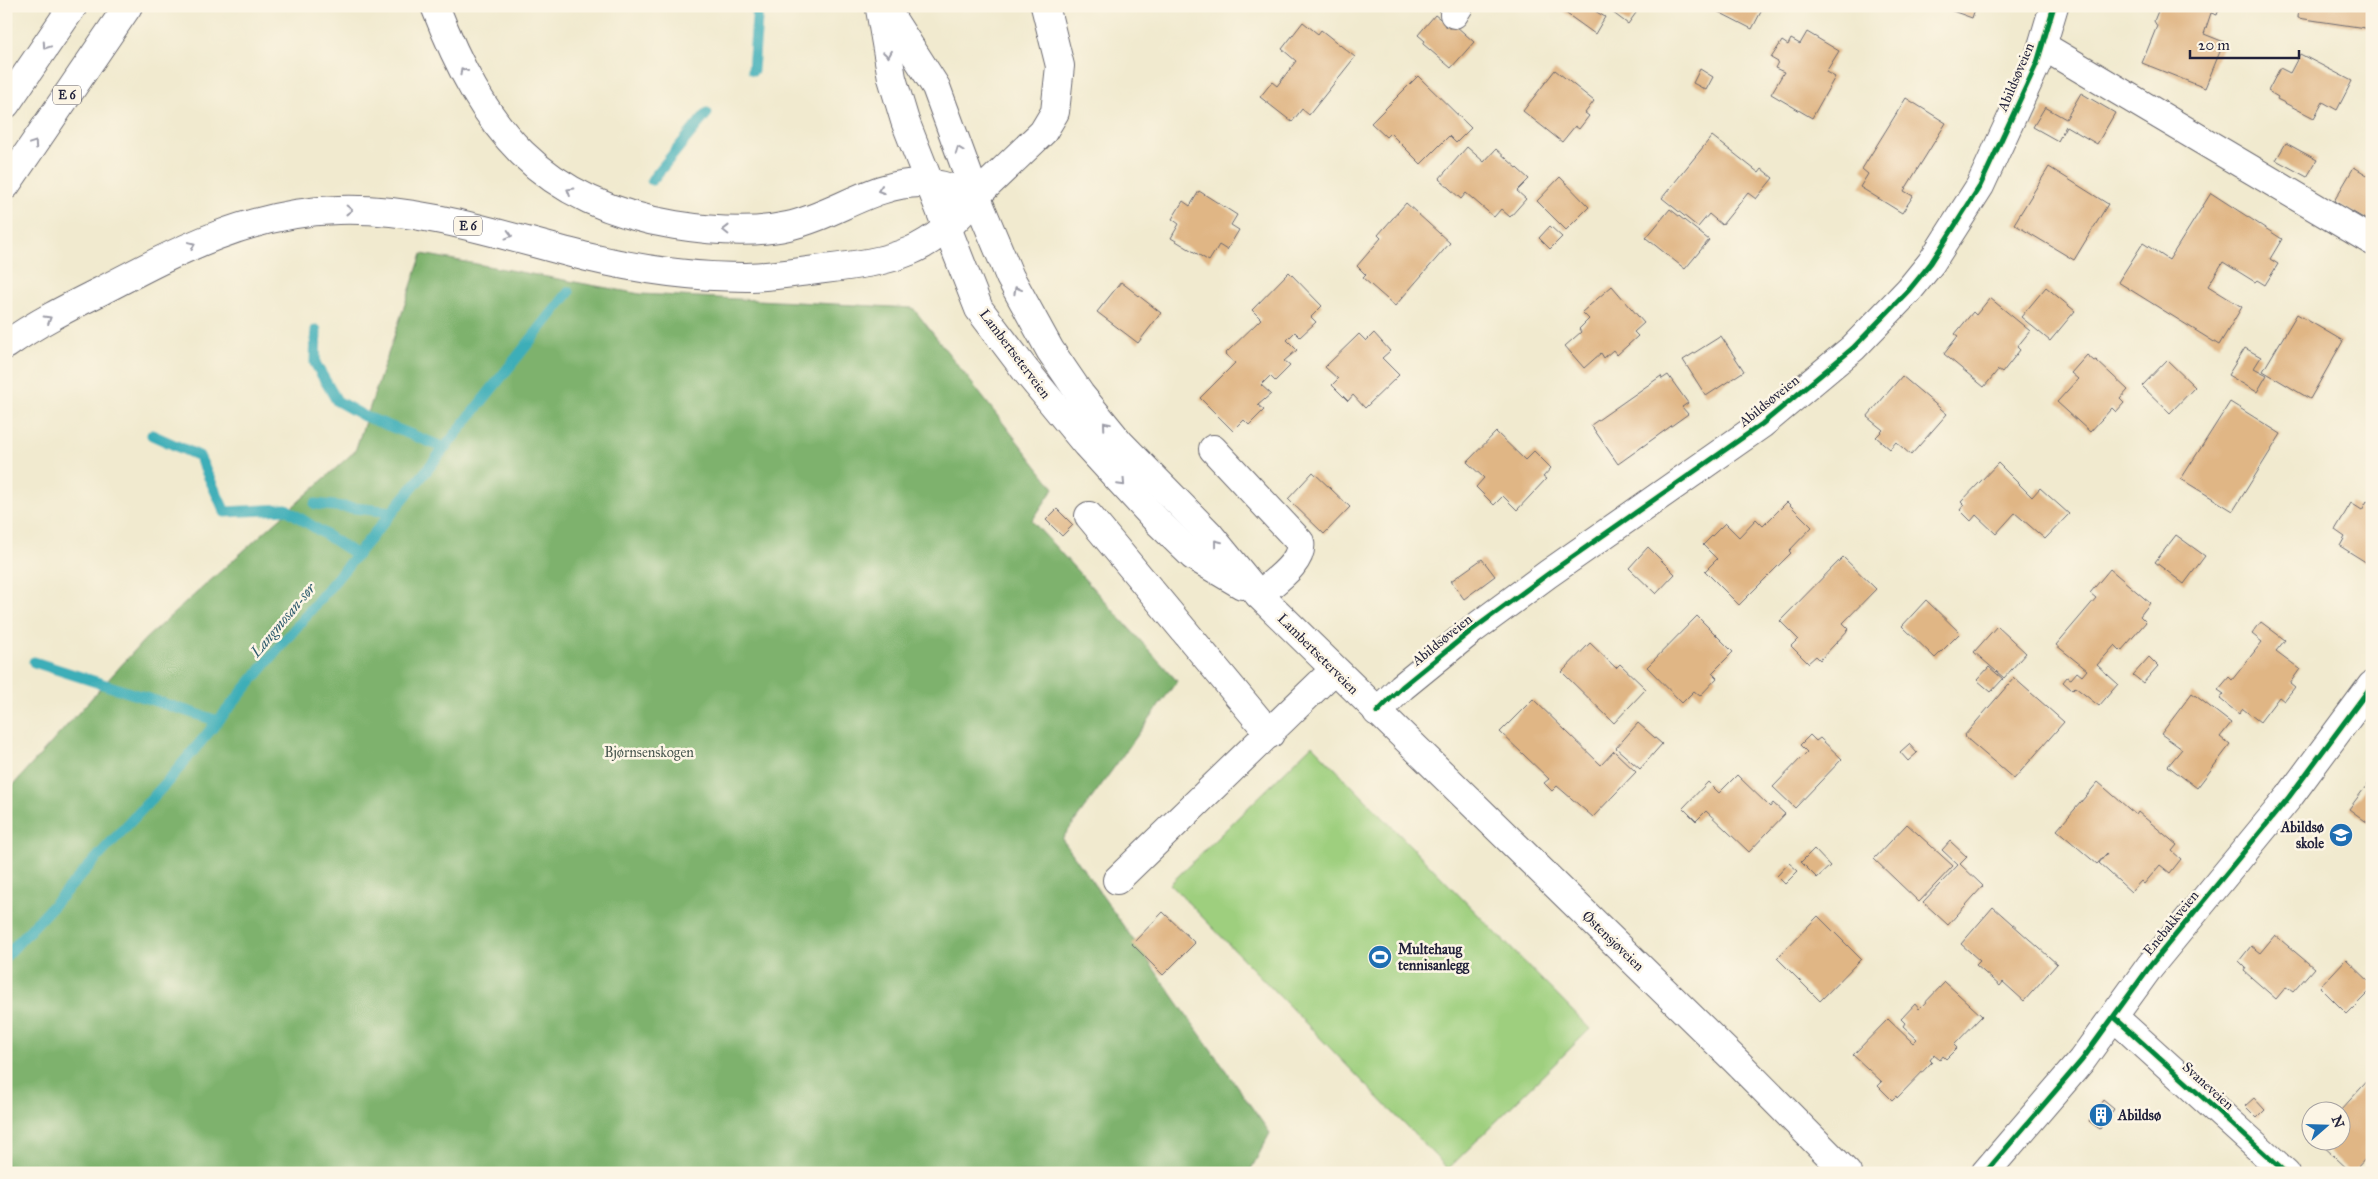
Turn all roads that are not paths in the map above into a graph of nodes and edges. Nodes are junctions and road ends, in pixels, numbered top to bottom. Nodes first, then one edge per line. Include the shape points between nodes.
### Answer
1 (73, 6) edge
2 (128, 6) edge
3 (435, 6) edge
4 (880, 6) edge
5 (884, 6) edge
6 (1045, 6) edge
7 (2054, 6) edge
8 (2042, 46) junction
9 (6, 104) edge
10 (6, 184) edge
11 (929, 184) junction
12 (976, 196) junction
13 (947, 229) junction
14 (2362, 235) edge
15 (6, 345) edge
16 (1213, 449) dead end
17 (1089, 516) dead end
18 (1259, 595) junction
19 (1334, 670) junction
20 (2372, 686) edge
21 (1377, 712) junction
22 (1270, 734) junction
23 (1117, 880) dead end
24 (2114, 1016) junction
25 (1848, 1173) edge
26 (1985, 1173) edge
27 (2286, 1173) edge

1 -> 9 main road
10 -> 2 main road, E 6
11 -> 3 main road via 899,184 849,201 816,218 761,230 701,229 638,218 603,207 570,192 532,163 507,137 487,112 455,57
4 -> 11 main road, Lambertseterveien via 892,78
12 -> 5 main road, Lambertseterveien via 936,87
6 - 12 main road via 1060,66 1055,112 1043,132
7 - 8 main road, Abildsøveien
8 - 14 main road, Abildsøveien
8 - 21 main road, Abildsøveien via 1980,186 1958,222 1909,290 1853,348 1762,424 1472,630 1402,687
11 - 12 main road
11 - 13 main road, Lambertseterveien
12 - 13 main road, E 6
18 -> 12 main road, Lambertseterveien via 1209,534 1120,443 1080,394 1050,350 1010,277
15 -> 13 main road, E 6 via 58,313 211,237 257,221 336,210 382,211 491,230 589,257 690,274 748,277 864,264 897,256
13 -> 18 main road, Lambertseterveien via 979,309 1092,452 1193,556
16 - 18 main road via 1300,542 1300,554 1292,565
17 - 22 main road
18 - 19 main road, Lambertseterveien
19 - 21 main road, Lambertseterveien
19 - 22 main road
20 - 24 main road, Enebakkveien
21 - 25 main road, Østensjøveien
22 - 23 main road
24 - 26 main road, Enebakkveien via 2082,1060
24 - 27 main road, Svaneveien

